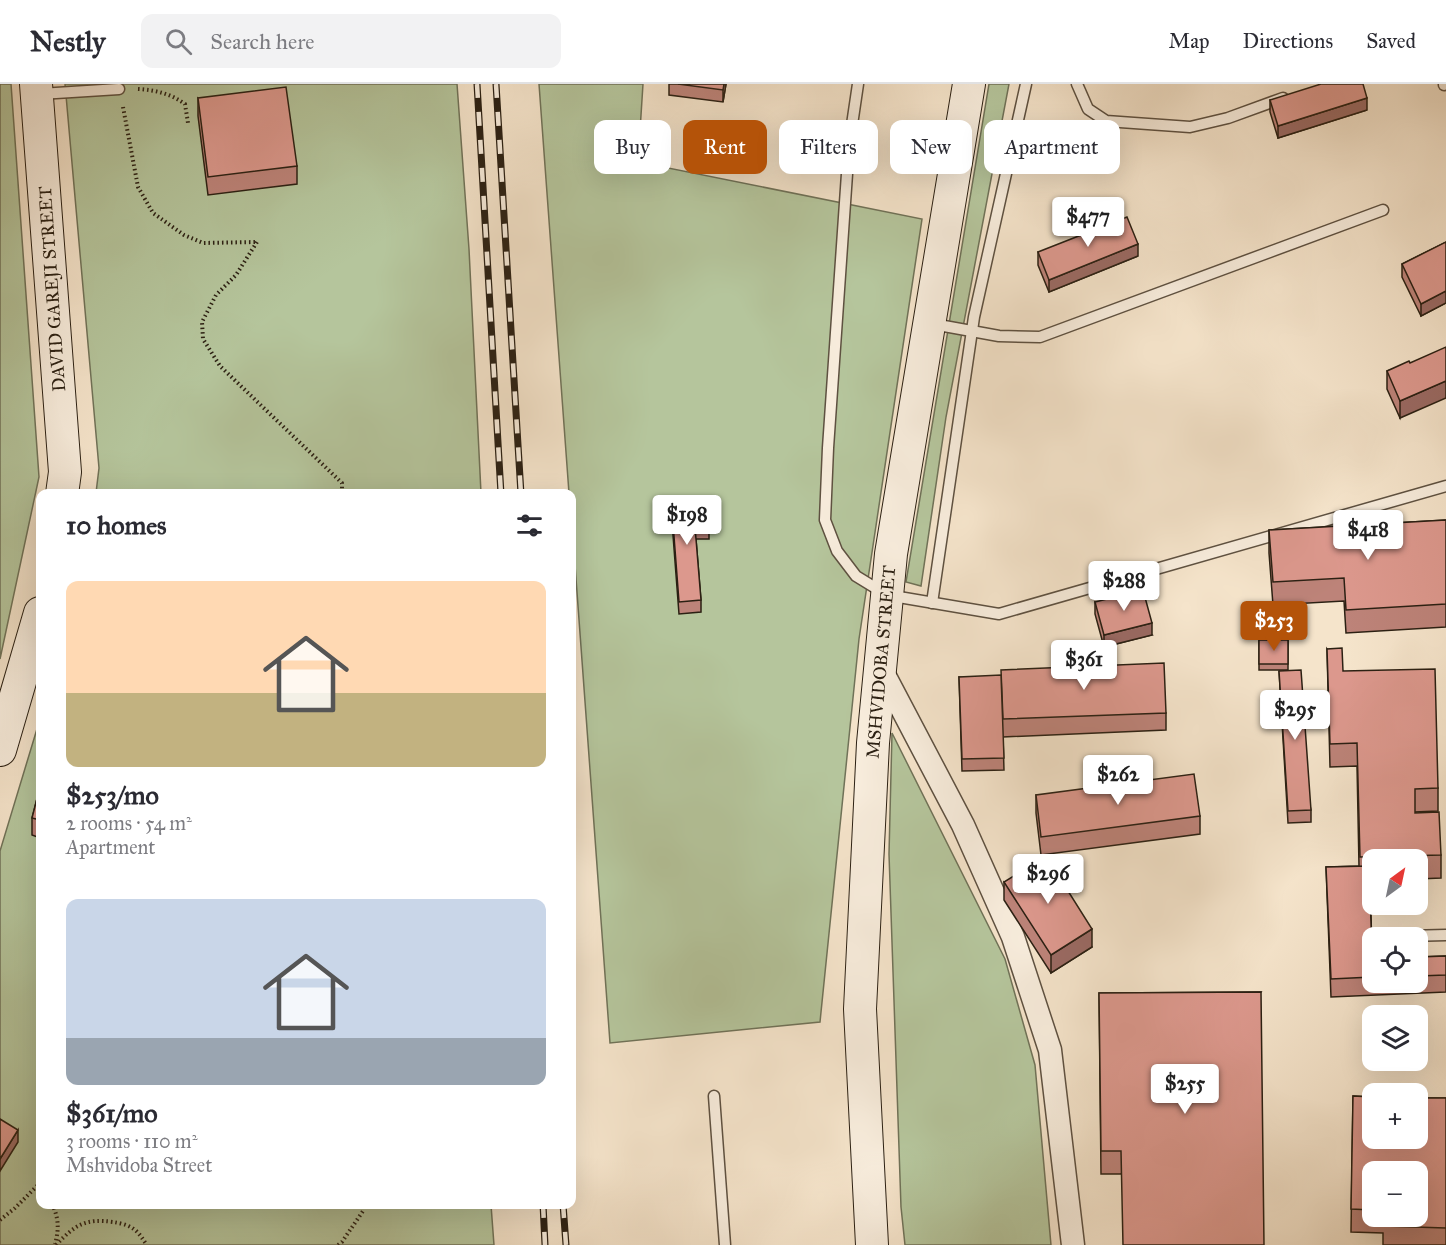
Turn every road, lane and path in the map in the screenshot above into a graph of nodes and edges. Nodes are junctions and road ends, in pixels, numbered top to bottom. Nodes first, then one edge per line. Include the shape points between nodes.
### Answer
1 (858, 84) edge
2 (969, 84) edge
3 (1026, 84) edge
4 (1077, 84) edge
5 (37, 89) edge
6 (119, 89) junction
7 (1291, 95) edge
8 (188, 123) dead end
9 (1383, 210) dead end
10 (929, 323) junction
11 (972, 331) junction
12 (1446, 486) edge
13 (63, 489) edge
14 (342, 489) edge
15 (887, 595) junction
16 (932, 603) junction
17 (36, 627) edge
18 (880, 667) junction
19 (0, 750) edge
20 (1428, 935) edge
21 (1446, 935) edge
22 (714, 1096) dead end
23 (36, 1187) edge
24 (54, 1209) edge
25 (364, 1209) edge
26 (0, 1220) edge
27 (55, 1245) edge
28 (147, 1245) edge
29 (338, 1245) edge
30 (725, 1245) edge
31 (872, 1245) edge
32 (1073, 1245) edge

1 - 15 lane via 849,145 825,520 837,551 856,576
2 - 10 main road, MSHVIDOBA STREET
3 - 11 lane
4 - 7 lane via 1088,109 1106,121 1190,127
5 - 6 lane
5 - 13 main road, DAVID GAREJI STREET via 65,472
6 - 8 path via 174,96 185,104
6 - 14 path via 138,187 153,213 202,243 257,242 236,275 216,295 202,322 203,339 220,366 342,483
9 - 11 lane via 1040,337
10 - 11 lane
10 - 15 main road, MSHVIDOBA STREET
11 - 16 lane
12 - 16 lane via 999,614
15 - 16 lane
15 - 18 main road, MSHVIDOBA STREET
17 - 19 main road
18 - 31 main road, MSHVIDOBA STREET via 860,1009
18 - 32 street via 963,825 1013,937 1050,1050
20 - 21 lane
22 - 30 lane
23 - 26 path
24 - 27 path via 58,1234
25 - 29 path
27 - 28 path via 84,1222 99,1220 135,1230

